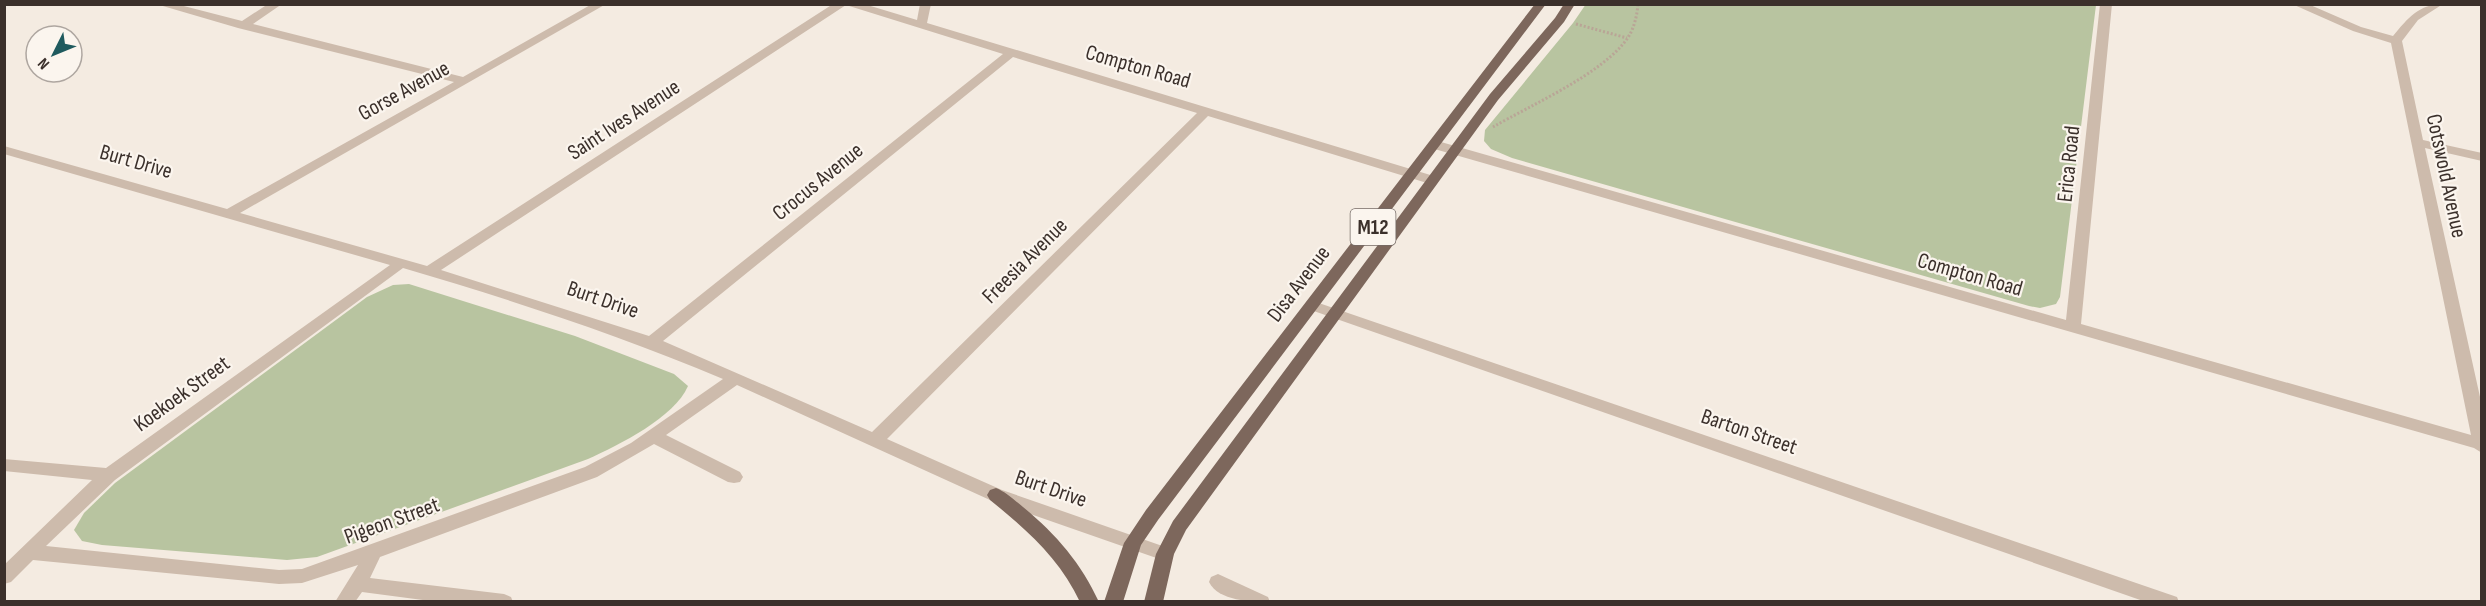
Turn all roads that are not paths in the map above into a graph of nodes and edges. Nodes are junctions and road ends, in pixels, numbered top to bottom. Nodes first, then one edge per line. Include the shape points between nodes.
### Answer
1 (161, 4) edge
2 (277, 4) edge
3 (601, 4) edge
4 (841, 4) edge
5 (850, 4) edge
6 (926, 4) edge
7 (1540, 4) edge
8 (1570, 4) edge
9 (2106, 4) edge
10 (2297, 4) edge
11 (2438, 4) edge
12 (242, 26) junction
13 (921, 26) junction
14 (2396, 41) junction
15 (1011, 54) junction
16 (464, 81) junction
17 (1206, 111) junction
18 (2417, 142) junction
19 (1446, 147) junction
20 (4, 150) edge
21 (2481, 157) edge
22 (1414, 173) junction
23 (1432, 180) junction
24 (228, 213) junction
25 (400, 264) junction
26 (429, 271) junction
27 (1313, 306) junction
28 (1336, 314) junction
29 (2073, 328) junction
30 (651, 342) junction
31 (736, 378) junction
32 (653, 436) junction
33 (874, 441) junction
34 (2481, 445) edge
35 (4, 465) edge
36 (109, 476) junction
37 (734, 477) dead end
38 (996, 495) junction
39 (1133, 543) junction
40 (29, 552) junction
41 (373, 553) junction
42 (1165, 554) junction
43 (4, 577) edge
44 (1218, 582) dead end
45 (358, 584) junction
46 (344, 602) edge
47 (504, 602) edge
48 (1090, 602) edge
49 (1113, 602) edge
50 (1153, 602) edge
51 (1261, 602) edge
52 (2170, 602) edge

1 - 12 street
2 - 12 street
3 - 16 street, Gorse Avenue
4 - 26 street, Saint Ives Avenue
5 - 13 street, Compton Road
6 - 13 street
7 - 19 main road, Disa Avenue / M12
8 - 19 main road, Disa Avenue / M12 via 1470,130
9 - 29 street, Erica Road
10 - 14 street
11 - 14 street via 2414,18
12 - 16 street
13 - 15 street, Compton Road
14 - 18 street, Cotswold Avenue
15 - 17 street, Compton Road
15 - 30 street, Crocus Avenue
16 - 24 street, Gorse Avenue
17 - 22 street, Compton Road
17 - 33 street, Freesia Avenue
18 - 21 street
18 - 34 street, Cotswold Avenue
19 - 22 main road, Disa Avenue / M12
19 - 23 main road, Disa Avenue / M12
19 - 29 street, Compton Road
20 - 24 street, Burt Drive
22 - 23 street, Compton Road
22 - 27 main road, Disa Avenue / M12
23 - 28 main road, Disa Avenue / M12
24 - 25 street, Burt Drive
25 - 26 street, Burt Drive
25 - 36 street, Koekoek Street
26 - 30 street, Burt Drive
27 - 28 street, Barton Street
27 - 39 main road, Disa Avenue / M12
28 - 42 main road, Disa Avenue / M12 via 1186,516
28 - 52 street, Barton Street
29 - 34 street, Compton Road
30 - 31 street, Burt Drive
31 - 32 street, Pigeon Street
31 - 33 street, Burt Drive
32 - 37 street
32 - 41 street, Pigeon Street via 591,471
33 - 38 street, Burt Drive
35 - 36 street
36 - 40 street, Koekoek Street
38 - 39 street, Burt Drive
38 - 48 main road via 1043,534 1068,561
39 - 42 street, Burt Drive
39 - 49 main road, Disa Avenue / M12
40 - 41 street, Pigeon Street via 279,577 302,576
40 - 43 street, Koekoek Street
41 - 45 street
42 - 50 main road, Disa Avenue / M12
44 - 51 street
45 - 46 street
45 - 47 street

